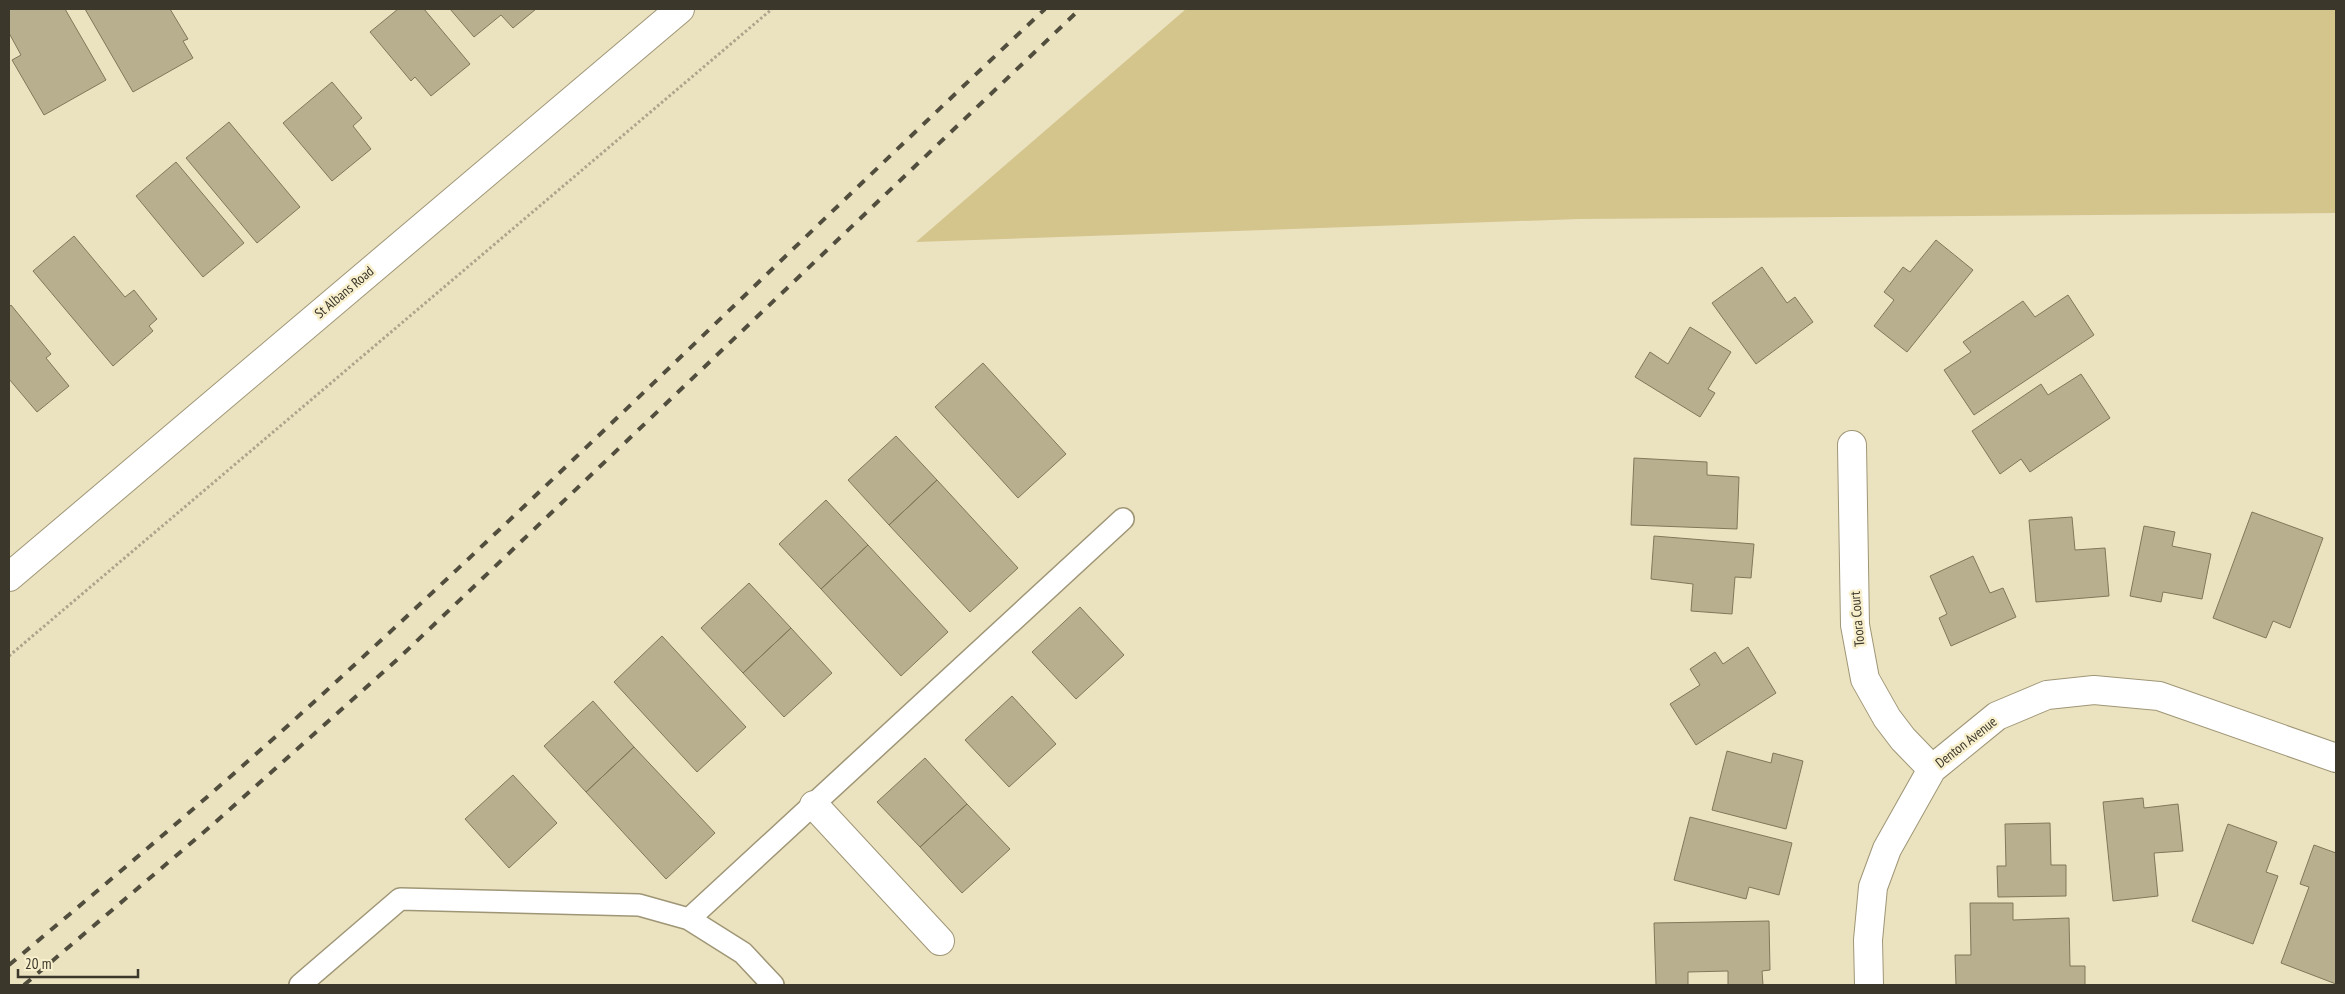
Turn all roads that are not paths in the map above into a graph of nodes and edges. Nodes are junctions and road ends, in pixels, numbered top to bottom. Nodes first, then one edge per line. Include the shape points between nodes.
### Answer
1 (680, 9) edge
2 (1852, 445) dead end
3 (1123, 519) dead end
4 (9, 577) edge
5 (2336, 758) edge
6 (1932, 769) junction
7 (814, 805) junction
8 (690, 919) junction
9 (940, 941) dead end
10 (300, 985) edge
11 (773, 985) edge
12 (1869, 985) edge

1 - 4 street, St Albans Road
2 - 6 street, Toora Court via 1855,625 1865,680 1902,740
3 - 7 lane
5 - 6 street, Denton Avenue via 2160,696 2094,690 2047,695 1997,716
6 - 12 street, Denton Avenue via 1887,849 1873,887 1868,940
7 - 8 lane
7 - 9 street
8 - 10 lane via 639,905 400,899
8 - 11 lane via 743,953

